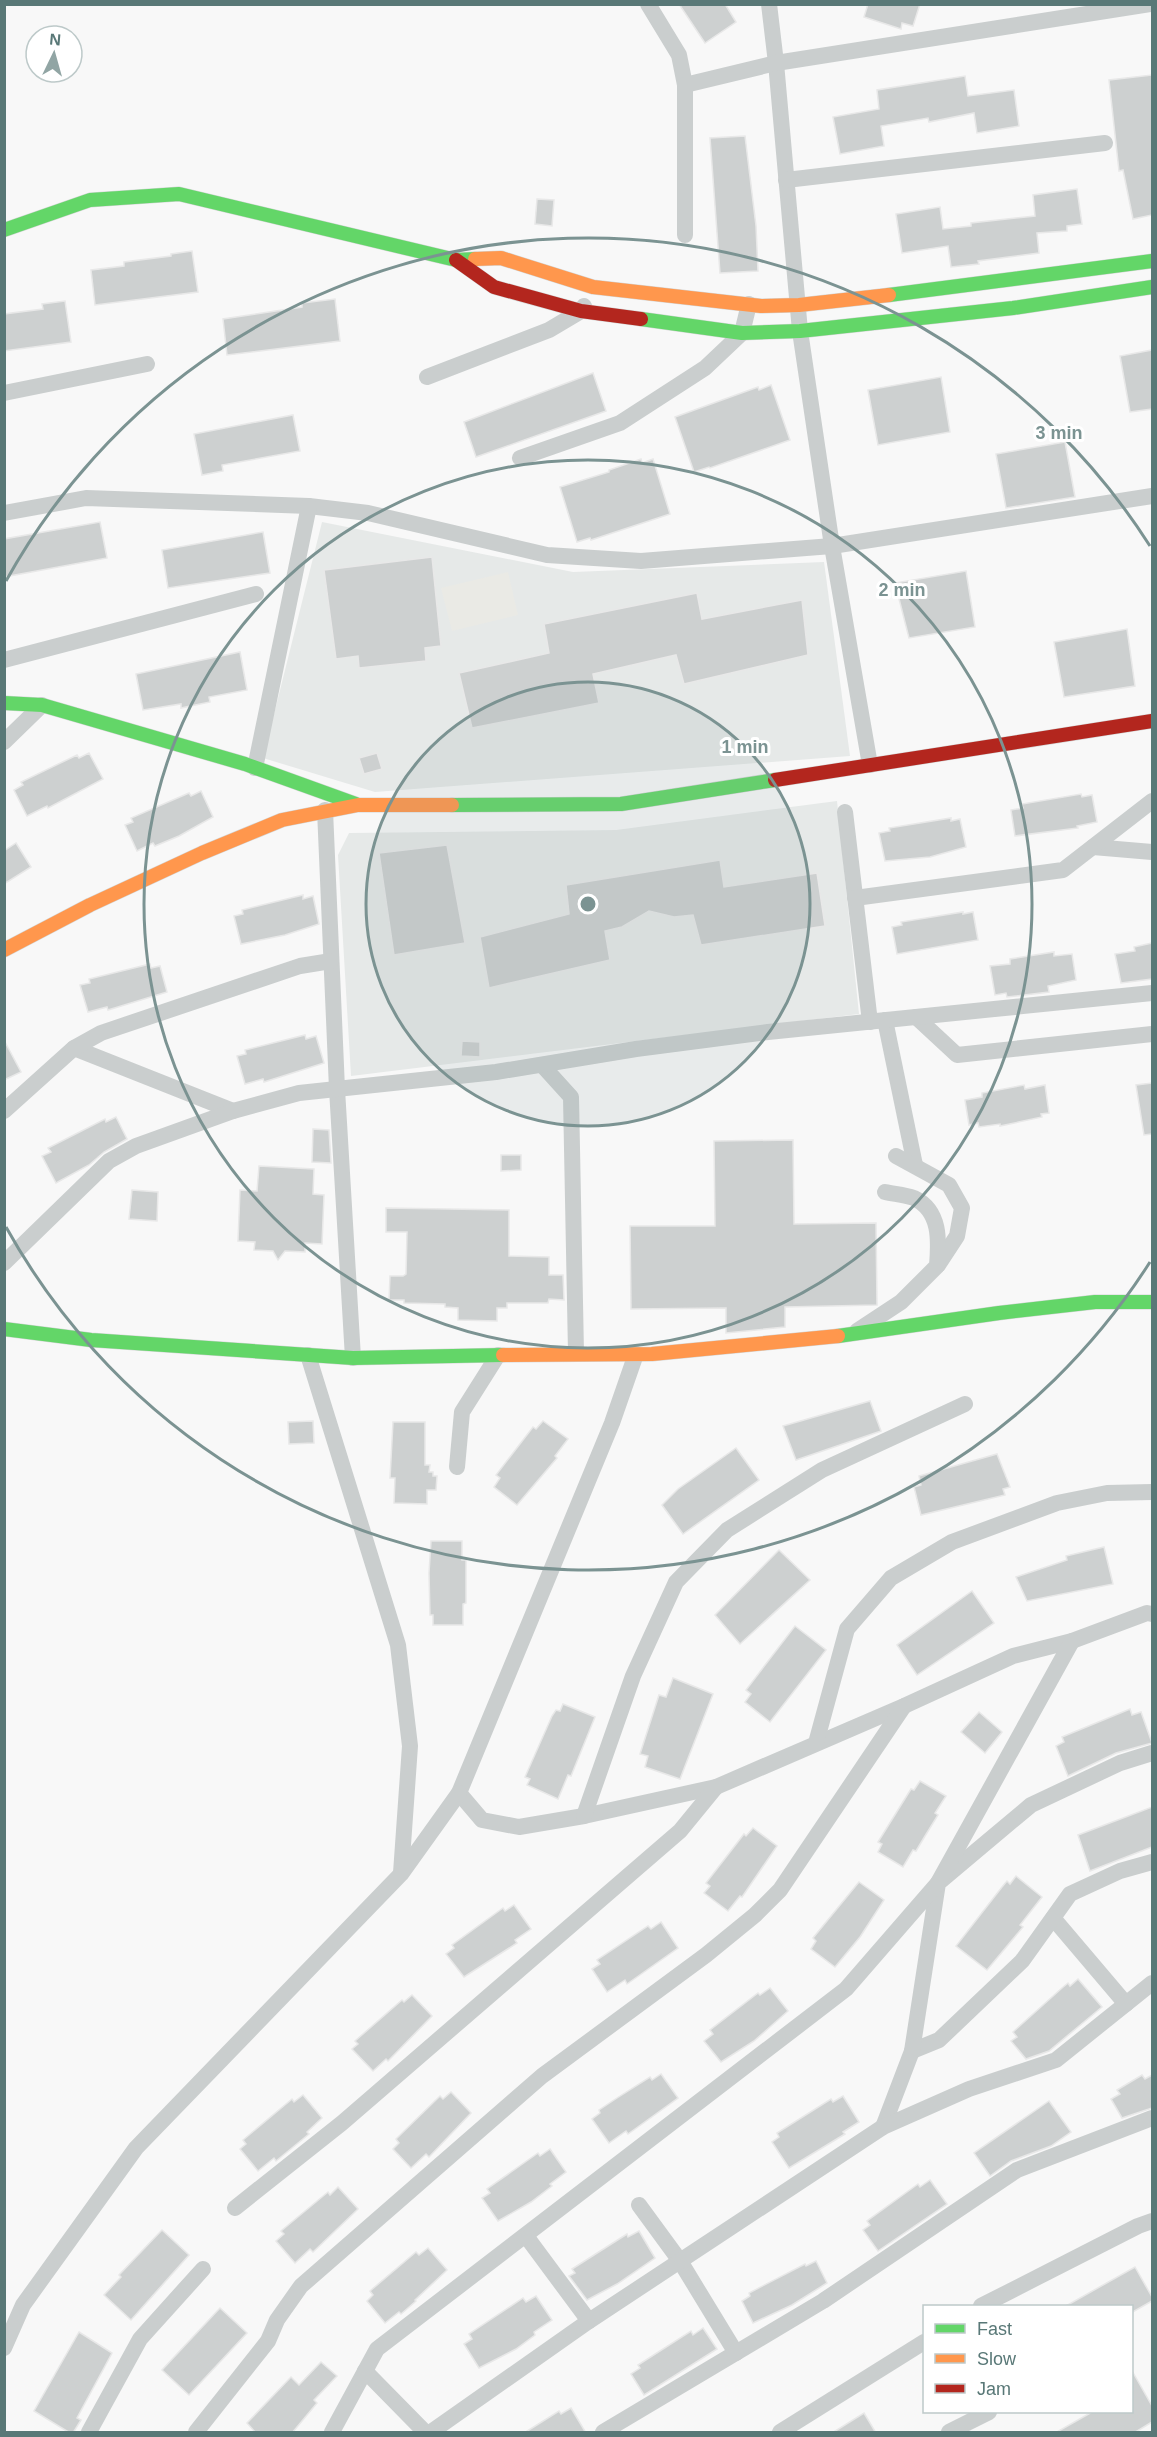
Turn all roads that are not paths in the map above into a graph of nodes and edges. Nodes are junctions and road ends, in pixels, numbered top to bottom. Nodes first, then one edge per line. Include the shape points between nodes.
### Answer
1 (648, 4) edge
2 (769, 4) edge
3 (1150, 4) edge
4 (776, 63) junction
5 (685, 85) junction
6 (1105, 143) dead end
7 (786, 180) junction
8 (4, 230) edge
9 (685, 235) dead end
10 (456, 260) junction
11 (1152, 261) edge
12 (1009, 281) junction
13 (593, 287) junction
14 (1152, 288) edge
15 (749, 304) junction
16 (799, 305) junction
17 (1013, 308) junction
18 (581, 311) junction
19 (800, 331) junction
20 (742, 333) junction
21 (147, 364) dead end
22 (427, 377) dead end
23 (4, 393) edge
24 (520, 458) dead end
25 (1152, 496) edge
26 (309, 506) junction
27 (4, 513) edge
28 (832, 546) junction
29 (256, 594) dead end
30 (4, 660) edge
31 (4, 703) edge
32 (42, 705) junction
33 (1152, 721) edge
34 (4, 742) edge
35 (870, 765) junction
36 (255, 768) junction
37 (1152, 801) edge
38 (358, 805) junction
39 (326, 810) junction
40 (845, 812) dead end
41 (1093, 847) junction
42 (1152, 852) edge
43 (855, 898) junction
44 (4, 950) edge
45 (332, 961) junction
46 (1152, 993) edge
47 (916, 1017) junction
48 (878, 1021) junction
49 (1152, 1034) edge
50 (74, 1048) junction
51 (542, 1065) junction
52 (337, 1089) junction
53 (233, 1111) junction
54 (4, 1112) edge
55 (896, 1156) dead end
56 (915, 1165) junction
57 (885, 1192) dead end
58 (4, 1263) edge
59 (937, 1266) junction
60 (1152, 1302) edge
61 (4, 1329) edge
62 (851, 1335) junction
63 (576, 1353) junction
64 (636, 1354) junction
65 (308, 1355) junction
66 (498, 1355) junction
67 (353, 1358) junction
68 (964, 1404) dead end
69 (457, 1467) dead end
70 (1152, 1492) edge
71 (1152, 1614) edge
72 (1072, 1641) junction
73 (904, 1707) junction
74 (816, 1743) junction
75 (1152, 1753) edge
76 (716, 1787) junction
77 (459, 1793) junction
78 (584, 1816) junction
79 (1152, 1862) edge
80 (401, 1874) junction
81 (939, 1883) junction
82 (1053, 1918) junction
83 (1152, 1983) edge
84 (1126, 2004) junction
85 (912, 2051) junction
86 (1152, 2118) edge
87 (883, 2127) junction
88 (639, 2205) dead end
89 (235, 2208) dead end
90 (1152, 2221) edge
91 (526, 2236) junction
92 (680, 2260) junction
93 (203, 2269) dead end
94 (985, 2305) edge
95 (589, 2321) junction
96 (923, 2343) edge
97 (4, 2348) edge
98 (736, 2353) junction
99 (365, 2371) junction
100 (987, 2413) edge
101 (89, 2433) edge
102 (196, 2433) edge
103 (332, 2433) edge
104 (425, 2433) edge
105 (431, 2433) edge
106 (603, 2433) edge
107 (780, 2433) edge
108 (949, 2433) edge
109 (977, 2433) edge

1 - 5 street via 679,55
2 - 4 street
3 - 4 street
4 - 5 street
4 - 7 street
5 - 9 street
6 - 7 street
7 - 16 street
8 - 10 street via 90,200 179,194
10 - 13 street via 501,258
10 - 18 street via 494,287
11 - 12 street
12 - 16 street
12 - 17 street
13 - 15 street
13 - 18 street
14 - 17 street
15 - 16 street
15 - 20 street
16 - 19 street
17 - 19 street
18 - 20 street
18 - 22 street via 549,330
19 - 20 street
19 - 28 street
20 - 24 street via 705,368 620,423
21 - 23 street
25 - 28 street
26 - 27 street via 86,498
26 - 28 street via 368,513 547,555 641,561
26 - 36 street
28 - 35 street
29 - 30 street
31 - 32 street
32 - 34 street
32 - 36 street
33 - 35 street
35 - 38 street via 621,804
36 - 38 street
37 - 41 street
38 - 39 street
39 - 44 street via 282,820 202,853
39 - 45 street
40 - 43 street
41 - 42 street
41 - 43 street via 1063,870
43 - 48 street
45 - 50 street via 300,966 124,1025
45 - 52 street
46 - 47 street
47 - 48 street
47 - 49 street via 957,1055
48 - 51 street via 658,1046
48 - 56 street
50 - 53 street
50 - 54 street
51 - 52 street
51 - 63 street via 571,1097
52 - 53 street via 299,1093
52 - 67 street
53 - 58 street via 136,1146 109,1161
55 - 56 street
56 - 59 street via 949,1185 962,1208 957,1236
57 - 59 street via 914,1198 930,1211 940,1235
59 - 62 street via 901,1302
60 - 62 street via 1095,1302
61 - 65 street via 91,1340
62 - 64 street
63 - 64 street
63 - 66 street
64 - 77 street via 612,1424
65 - 67 street
65 - 80 street via 398,1645 410,1746
66 - 67 street
66 - 69 street via 462,1412
68 - 78 street via 822,1470 727,1530 676,1582 633,1676
70 - 74 street via 1107,1493 1057,1503 952,1542 891,1578 847,1629
71 - 72 street
72 - 73 street via 1013,1656
72 - 81 street
73 - 74 street
73 - 102 street via 780,1890 706,1955 542,2076 301,2286 268,2340
74 - 76 street
75 - 81 street via 1120,1763 1031,1805
76 - 78 street
76 - 89 street via 680,1831 342,2123
77 - 78 street via 482,1820 519,1827
77 - 80 street
79 - 82 street via 1120,1870 1070,1894
80 - 97 street via 136,2148 23,2304
81 - 85 street
81 - 91 street via 846,1989
82 - 84 street
82 - 85 street via 1022,1961 939,2040
83 - 84 street
84 - 87 street via 1056,2060 969,2089
85 - 87 street
86 - 98 street via 1017,2170 824,2301
87 - 92 street
88 - 92 street
90 - 94 street
91 - 95 street
91 - 99 street via 377,2349
92 - 95 street
92 - 98 street
93 - 101 street via 140,2339
95 - 105 street
96 - 107 street
98 - 106 street
99 - 103 street
99 - 104 street
100 - 108 street
100 - 109 street

